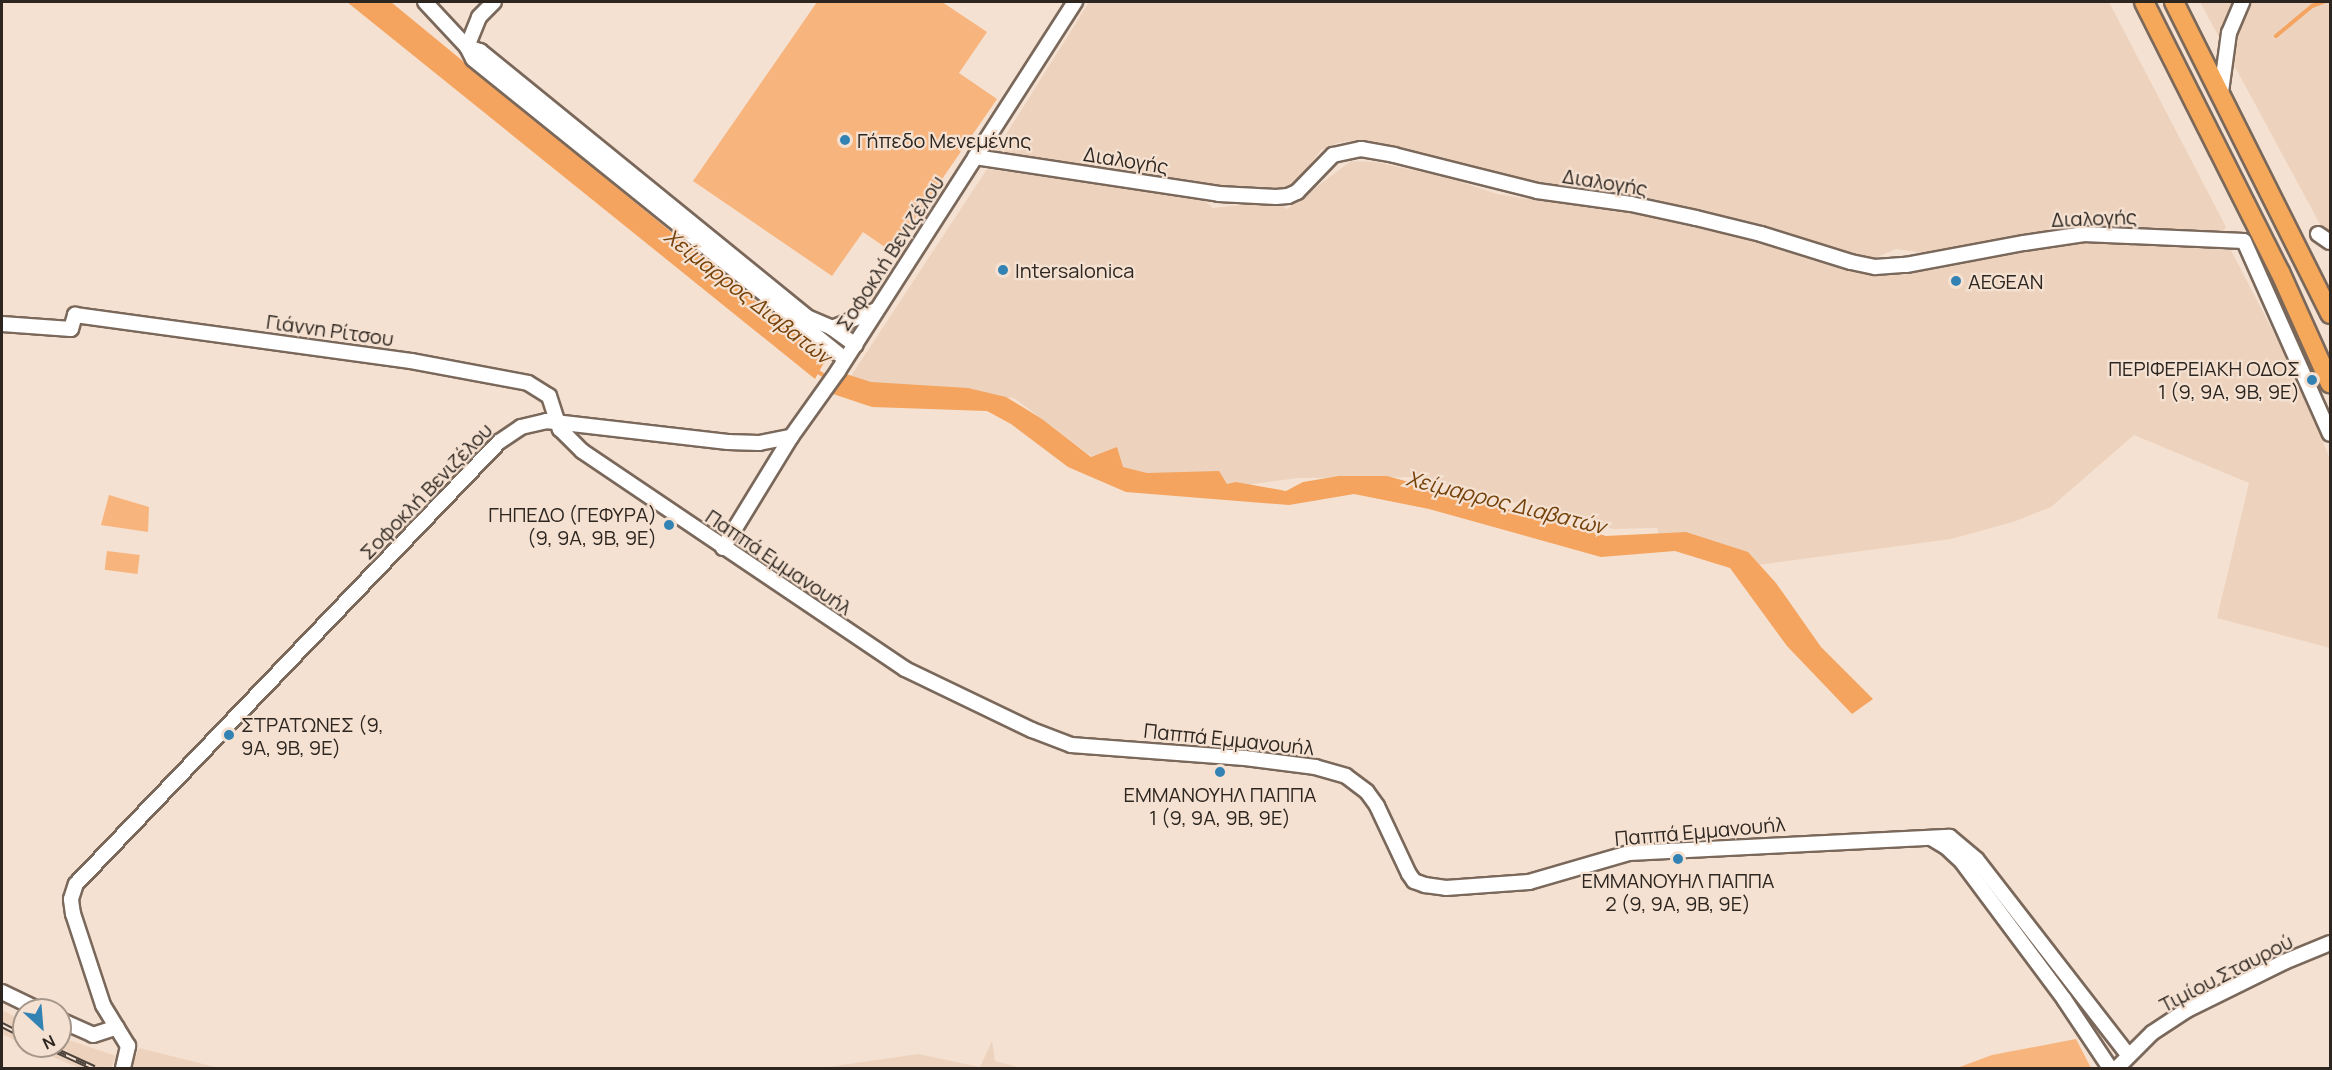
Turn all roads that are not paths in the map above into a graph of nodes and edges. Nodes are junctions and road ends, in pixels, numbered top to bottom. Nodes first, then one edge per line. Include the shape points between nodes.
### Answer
1 (425, 2) edge
2 (494, 2) edge
3 (1075, 2) edge
4 (2144, 2) edge
5 (2174, 2) edge
6 (2242, 2) edge
7 (467, 47) junction
8 (2221, 92) junction
9 (975, 157) junction
10 (2318, 234) dead end
11 (2331, 242) edge
12 (878, 309) junction
13 (2331, 314) edge
14 (2, 324) edge
15 (832, 328) junction
16 (855, 345) junction
17 (841, 365) junction
18 (2331, 383) edge
19 (557, 421) junction
20 (2331, 434) edge
21 (791, 437) junction
22 (723, 548) junction
23 (1929, 837) junction
24 (2331, 943) edge
25 (72, 1025) edge
26 (117, 1027) junction
27 (2128, 1055) junction
28 (123, 1068) edge
29 (2110, 1068) edge
30 (2117, 1068) edge

1 - 7 street
2 - 7 street via 478,17
3 - 9 street, Σοφοκλή Βενιζέλου
4 - 18 highway via 2280,272
5 - 8 highway
6 - 8 street via 2229,33
7 - 15 street via 480,51 809,318
7 - 17 street via 473,59
8 - 13 highway
9 - 12 street, Σοφοκλή Βενιζέλου
9 - 20 street, Διαλογής via 1201,191 1276,197 1297,192 1333,155 1361,149 1537,191 1696,218 1875,267 2084,234 2244,241
10 - 11 street
12 - 15 street
12 - 16 street, Σοφοκλή Βενιζέλου
14 - 19 street, Γιάννη Ρίτσου via 71,329 75,315 497,375 543,390 551,399
15 - 16 street
16 - 17 street, Σοφοκλή Βενιζέλου
17 - 21 street, Σοφοκλή Βενιζέλου
19 - 21 street, Σοφοκλή Βενιζέλου via 728,442 759,443
19 - 22 street, Παππά Εμμανουήλ via 566,437 582,451
19 - 26 street, Σοφοκλή Βενιζέλου via 521,427 499,442 81,877 72,891 71,906 103,1005
21 - 22 street
22 - 23 street, Παππά Εμμανουήλ via 905,669 1063,742 1084,747 1245,758 1315,767 1346,776 1367,792 1409,874 1425,885 1446,888 1529,882 1629,853
23 - 27 street, Παππά Εμμανουήλ via 1950,837 1977,860
23 - 29 street via 1962,862
24 - 27 street, Τιμίου Σταυρού via 2187,1011 2152,1033
25 - 26 street via 93,1035
26 - 28 street, Σοφοκλή Βενιζέλου via 129,1050
27 - 30 street, Τιμίου Σταυρού

